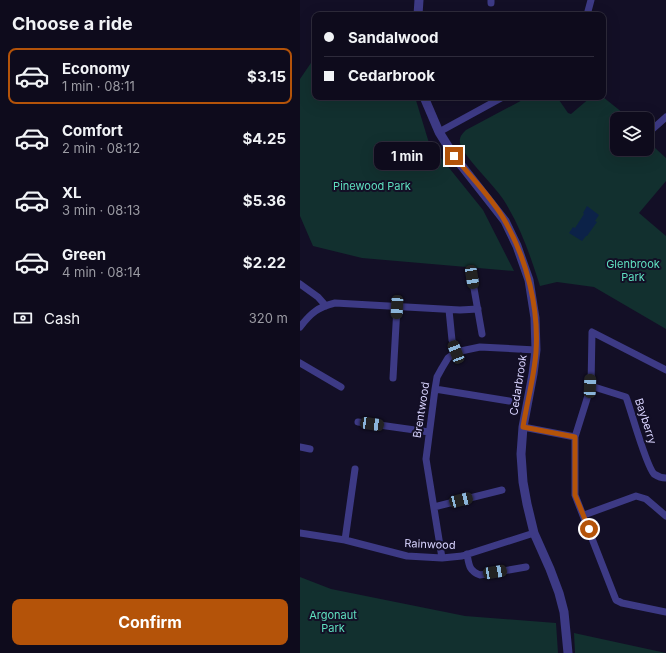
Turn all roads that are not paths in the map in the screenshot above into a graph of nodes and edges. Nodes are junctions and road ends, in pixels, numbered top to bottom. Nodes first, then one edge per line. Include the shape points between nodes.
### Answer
1 (419, 0) edge
2 (591, 0) edge
3 (418, 12) edge
4 (588, 12) edge
5 (425, 100) edge
6 (498, 100) edge
7 (666, 117) edge
8 (654, 128) edge
9 (439, 132) junction
10 (472, 277) dead end
11 (300, 284) edge
12 (326, 306) junction
13 (397, 307) junction
14 (478, 309) junction
15 (449, 310) junction
16 (300, 326) edge
17 (482, 334) dead end
18 (536, 350) junction
19 (456, 352) junction
20 (300, 363) edge
21 (666, 370) edge
22 (393, 378) dead end
23 (590, 386) junction
24 (341, 387) dead end
25 (435, 389) junction
26 (509, 400) dead end
27 (358, 422) dead end
28 (523, 427) junction
29 (429, 432) junction
30 (575, 437) junction
31 (300, 446) edge
32 (310, 449) dead end
33 (356, 469) dead end
34 (666, 478) edge
35 (502, 490) dead end
36 (434, 507) junction
37 (584, 515) junction
38 (666, 516) edge
39 (300, 533) edge
40 (534, 533) junction
41 (345, 540) junction
42 (467, 554) junction
43 (442, 558) junction
44 (526, 567) dead end
45 (666, 612) edge
46 (568, 653) edge

1 - 3 street
2 - 4 street
5 - 9 street, Cedarbrook
6 - 9 street
7 - 8 street
9 - 18 street, Cedarbrook via 454,156 505,221 517,246 532,293
10 - 14 street
11 - 12 street
12 - 13 street via 335,304
12 - 16 street via 309,315
13 - 15 street
13 - 22 street
14 - 15 street
14 - 17 street
15 - 19 street
18 - 19 street via 480,347
18 - 28 street, Cedarbrook
19 - 25 street, Brentwood via 448,358 442,368
20 - 24 street
21 - 23 street via 592,332
23 - 30 street
23 - 34 street, Bayberry via 626,397 650,468 654,474
25 - 26 street
25 - 29 street, Brentwood
27 - 29 street
28 - 30 street
28 - 40 street, Cedarbrook via 523,482
29 - 36 street, Brentwood via 426,459
30 - 37 street via 575,495
31 - 32 street
33 - 41 street
35 - 36 street
36 - 43 street, Brentwood
37 - 38 street via 636,496 646,499
37 - 45 street via 616,600
39 - 41 street, Rainwood
40 - 42 street, Rainwood
40 - 46 street, Cedarbrook via 550,569 564,612
41 - 43 street, Rainwood via 406,556
42 - 43 street, Rainwood
42 - 44 street via 469,566 473,572 480,575

